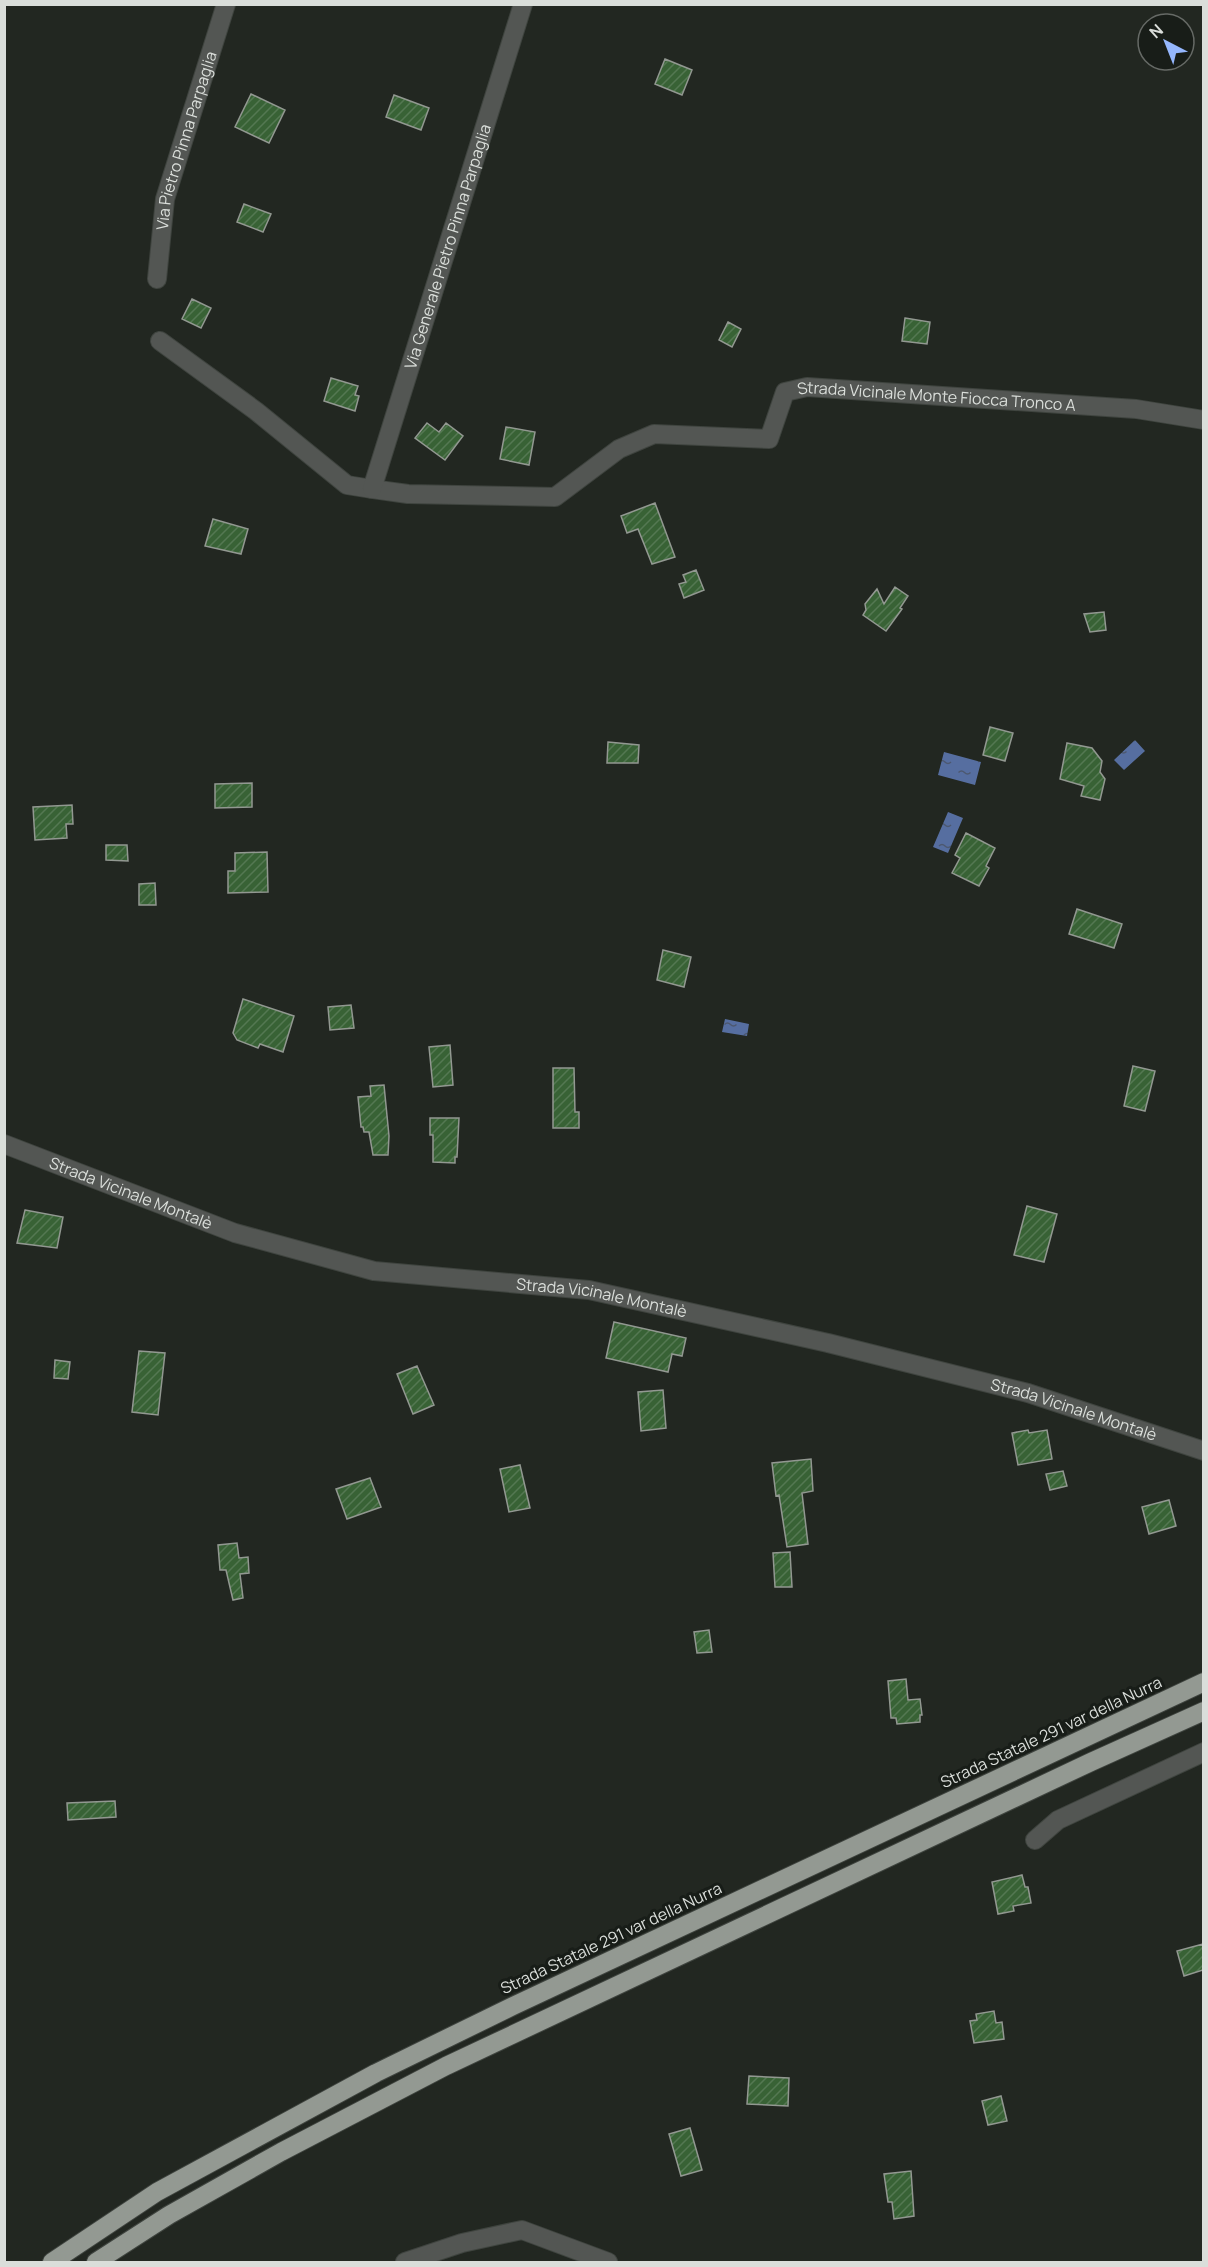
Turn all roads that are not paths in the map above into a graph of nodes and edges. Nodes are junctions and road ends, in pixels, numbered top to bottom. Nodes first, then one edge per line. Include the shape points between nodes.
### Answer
1 (226, 4) edge
2 (522, 4) edge
3 (158, 279) dead end
4 (160, 341) dead end
5 (1203, 420) edge
6 (372, 489) junction
7 (4, 1144) edge
8 (1203, 1451) edge
9 (1203, 1682) edge
10 (1203, 1711) edge
11 (1203, 1752) edge
12 (1035, 1840) dead end
13 (52, 2262) edge
14 (96, 2262) edge
15 (405, 2262) edge
16 (608, 2262) edge

1 - 3 street, Via Pietro Pinna Parpaglia via 165,199
2 - 6 street, Via Generale Pietro Pinna Parpaglia
4 - 6 street, Strada Vicinale Monte Fiocca Tronco A via 347,484
5 - 6 street, Strada Vicinale Monte Fiocca Tronco A via 1136,409 807,387 785,392 769,439 654,434 618,449 555,497 408,494
7 - 8 street, Strada Vicinale Montalè via 235,1233 374,1271 589,1290 1028,1393
9 - 13 highway, Strada Statale 291 var della Nurra via 376,2073 157,2192
10 - 14 highway via 446,2066 260,2163
11 - 12 street via 1058,1820
15 - 16 street via 462,2243 522,2230

